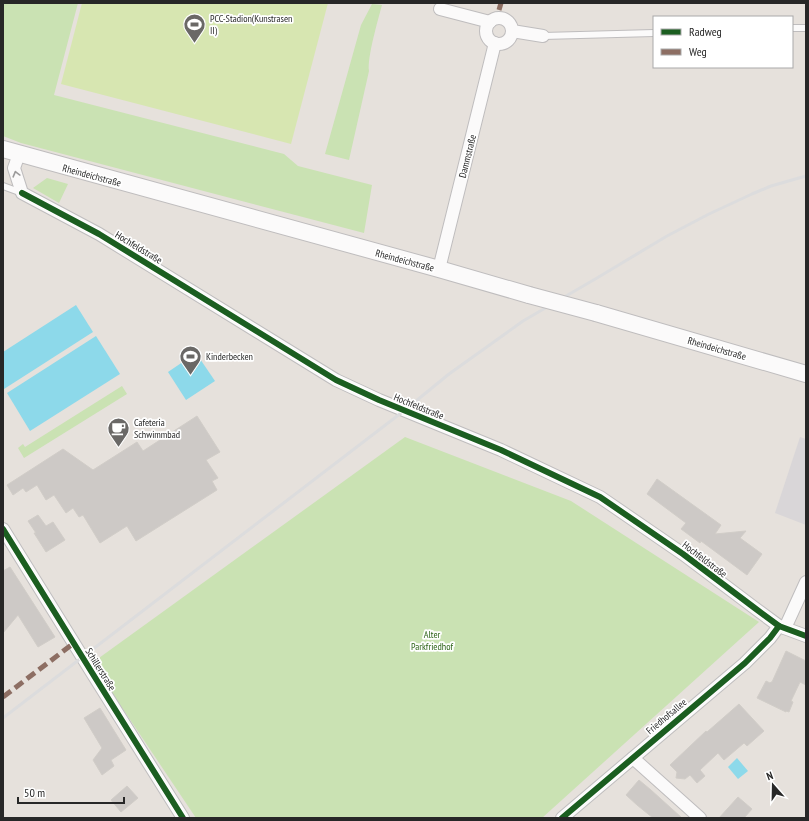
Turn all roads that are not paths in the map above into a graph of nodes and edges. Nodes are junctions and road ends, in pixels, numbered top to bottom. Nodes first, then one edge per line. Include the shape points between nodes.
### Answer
1 (440, 9) dead end
2 (496, 17) junction
3 (793, 28) edge
4 (806, 28) edge
5 (512, 31) junction
6 (653, 33) edge
7 (543, 36) joint
8 (495, 43) junction
9 (3, 150) edge
10 (19, 154) junction
11 (3, 186) edge
12 (22, 193) junction
13 (439, 269) junction
14 (806, 374) edge
15 (3, 529) edge
16 (806, 582) edge
17 (782, 627) junction
18 (806, 636) edge
19 (633, 758) junction
20 (184, 818) edge
21 (562, 818) edge
22 (700, 818) edge

1 - 2 street
2 - 5 street via 509,22
2 - 8 street via 486,31 490,40
3 - 4 lane
5 - 7 street
5 - 8 street via 504,43
6 - 7 lane
8 - 13 street, Dammstraße
9 - 10 main road, Rheindeichstraße
12 -> 10 street via 14,168
10 - 13 main road, Rheindeichstraße
11 - 12 lane, Hochfeldstraße
12 - 17 street, Hochfeldstraße via 99,234 336,380 501,450 600,497
13 - 14 main road, Rheindeichstraße, bridge
15 - 20 street, Schillerstraße
16 - 17 street, Friedhofsallee
17 - 18 street, Hochfeldstraße
17 - 19 street, Friedhofsallee
19 - 21 street, Friedhofsallee
19 - 22 street

